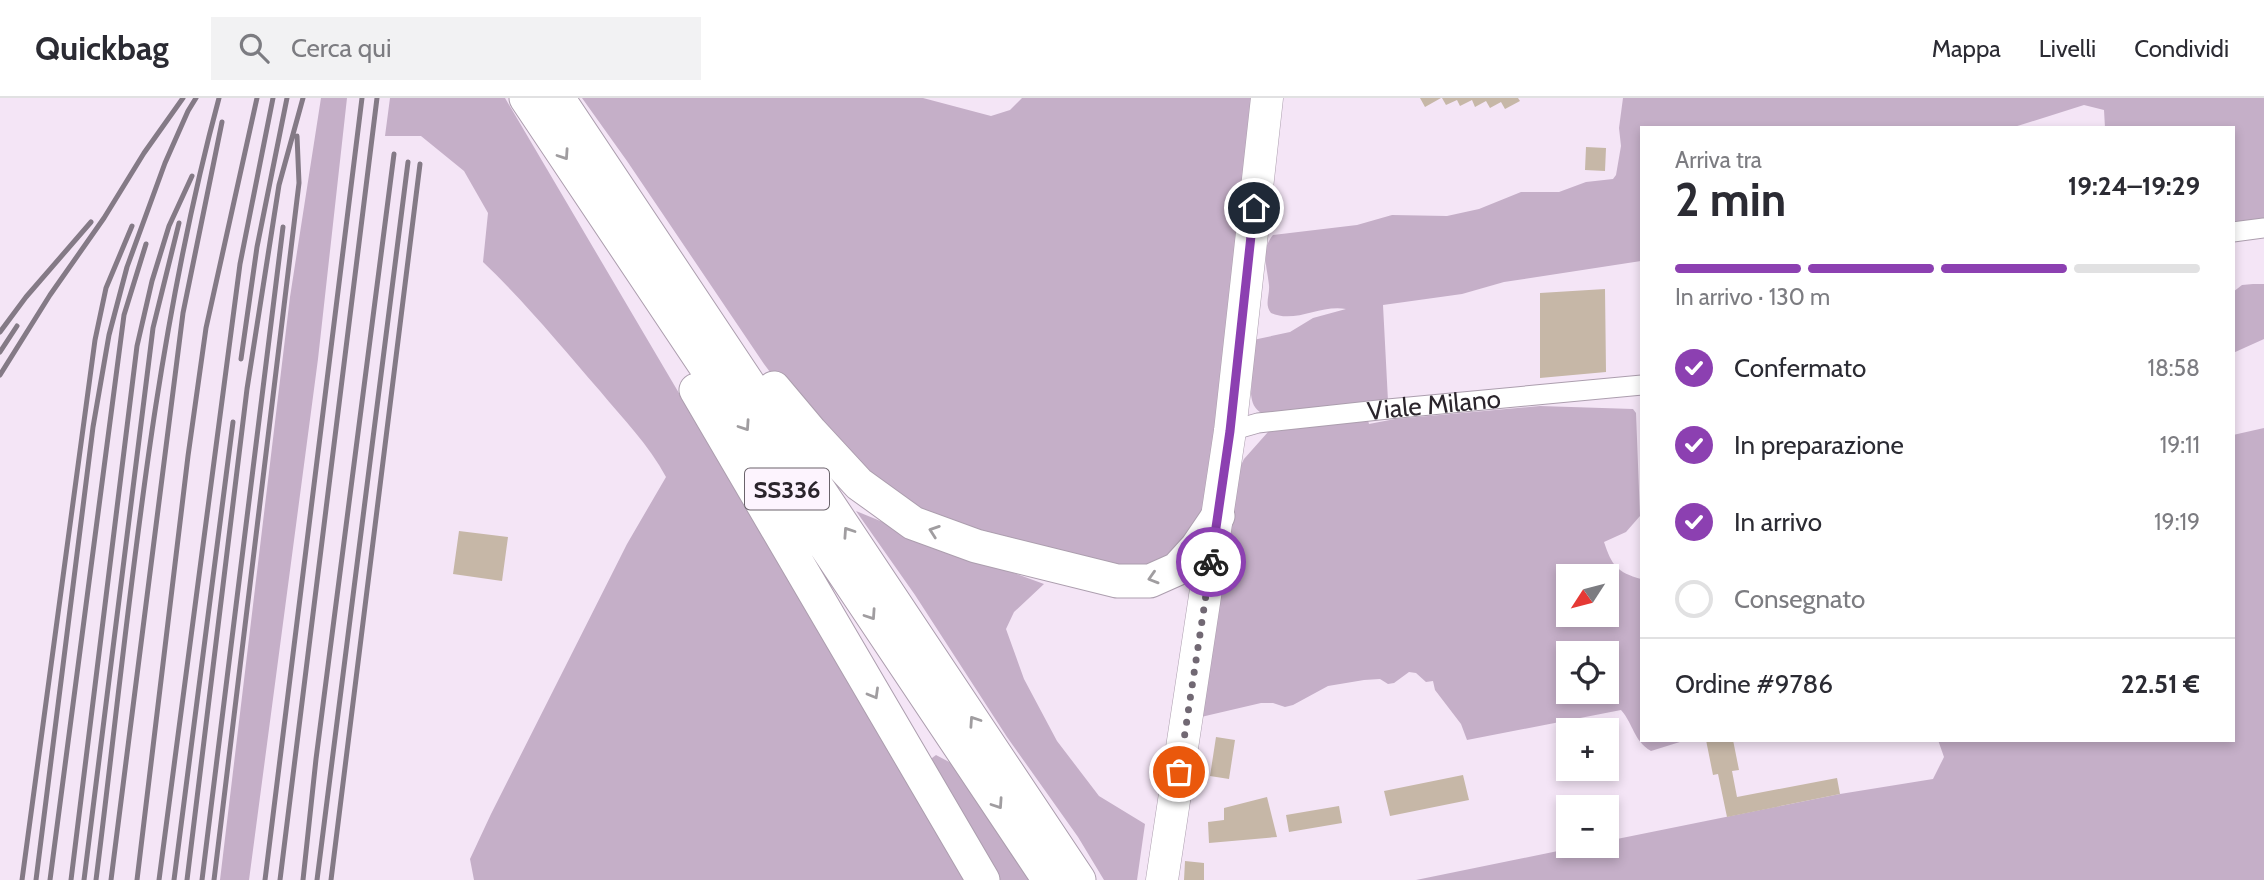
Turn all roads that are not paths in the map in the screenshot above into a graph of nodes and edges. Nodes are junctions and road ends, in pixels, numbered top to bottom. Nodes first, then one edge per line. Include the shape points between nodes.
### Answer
1 (526, 98) edge
2 (558, 98) edge
3 (1267, 98) edge
4 (611, 201) junction
5 (2264, 228) edge
6 (2235, 232) edge
7 (1640, 385) edge
8 (1230, 431) junction
9 (1218, 516) junction
10 (983, 880) edge
11 (1049, 880) edge
12 (1079, 880) edge
13 (1162, 880) edge

1 -> 4 highway, SS336
2 - 4 highway, SS336
3 - 8 main road
9 -> 4 highway via 1177,569 1150,581 1117,581 976,545 913,523 859,484
4 -> 10 highway via 676,354
4 -> 11 highway, SS336
12 -> 4 highway, SS336
5 - 6 street
7 - 8 street, Viale Milano via 1336,415
8 - 9 main road
9 - 13 main road

